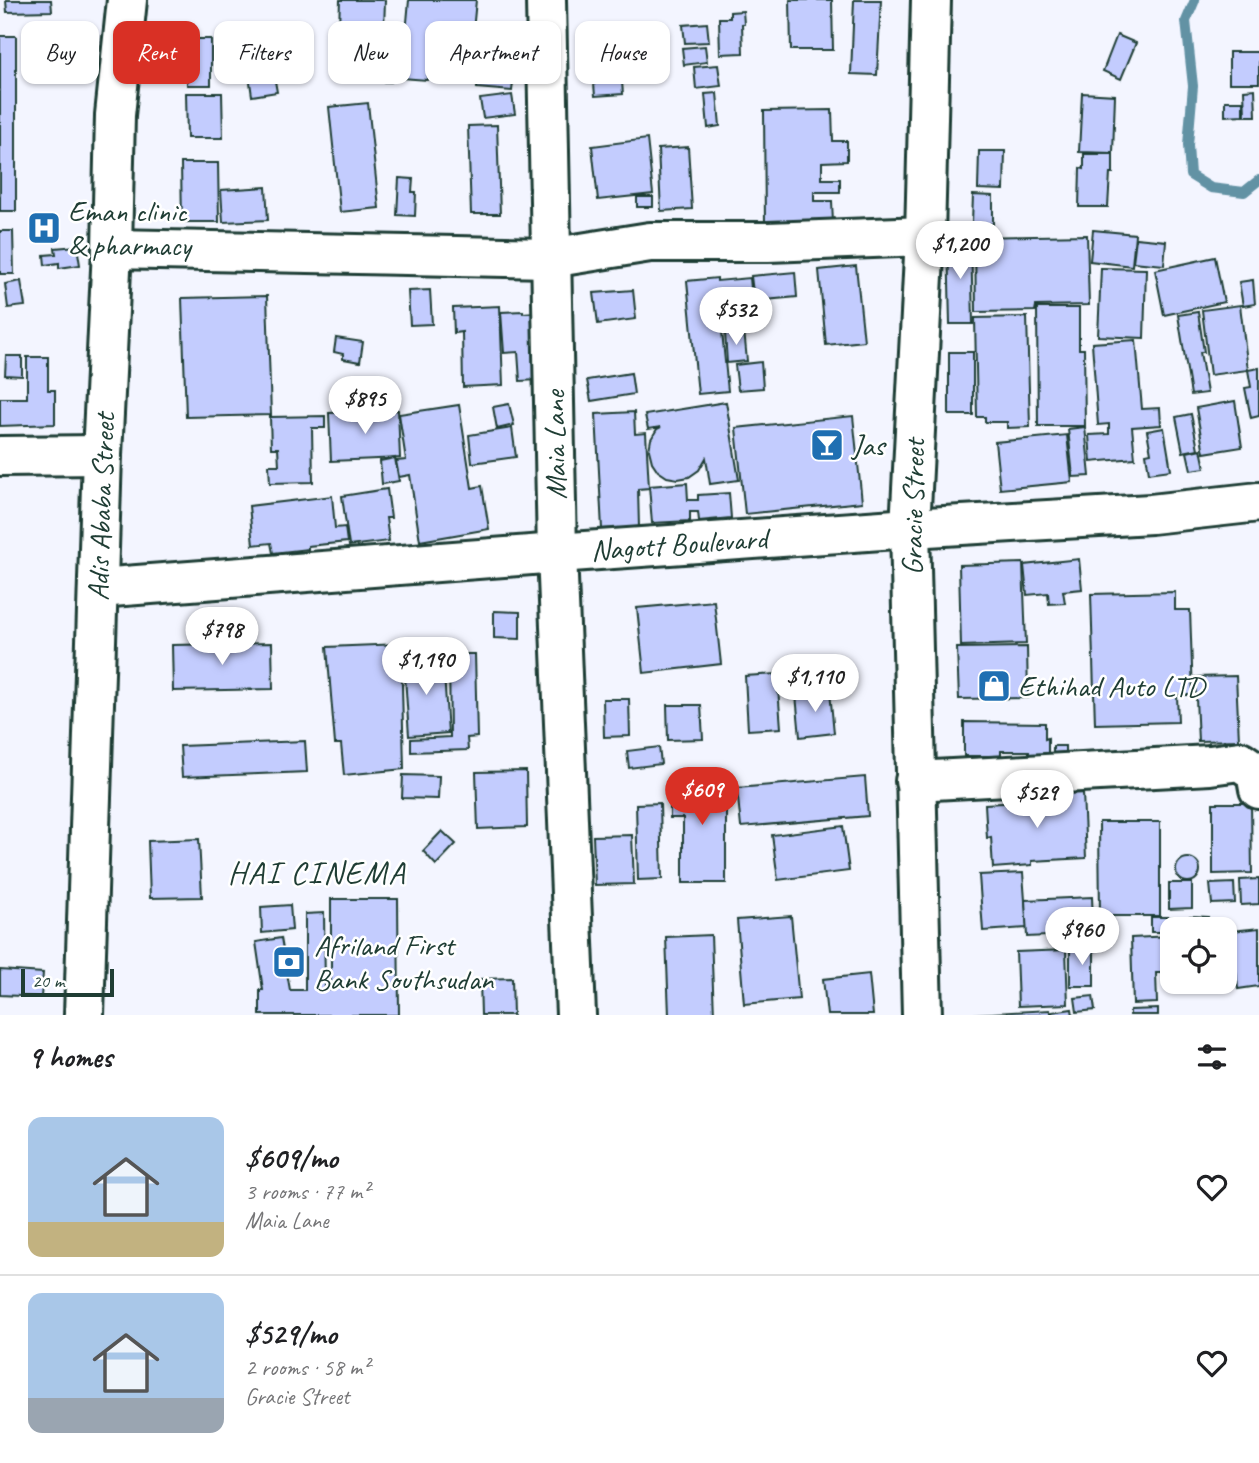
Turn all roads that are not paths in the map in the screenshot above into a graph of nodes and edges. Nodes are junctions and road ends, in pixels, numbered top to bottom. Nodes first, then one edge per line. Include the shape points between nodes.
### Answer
1 (127, 0) edge
2 (546, 0) edge
3 (930, 0) edge
4 (925, 236) junction
5 (112, 249) junction
6 (550, 258) junction
7 (102, 454) junction
8 (0, 456) edge
9 (1259, 502) edge
10 (910, 528) junction
11 (557, 553) junction
12 (98, 588) junction
13 (915, 780) junction
14 (1259, 789) edge
15 (84, 1015) edge
16 (576, 1015) edge
17 (922, 1015) edge

1 - 5 street, Adis Ababa Street via 115,115
2 - 6 street, Maia Lane
3 - 4 street, Gracie Street
4 - 6 street via 650,242
4 - 10 street, Gracie Street
5 - 6 street
5 - 7 street, Adis Ababa Street
6 - 11 street, Maia Lane
7 - 8 street
7 - 12 street, Adis Ababa Street
9 - 10 street, Nagott Boulevard via 1152,514
10 - 11 street, Nagott Boulevard
10 - 13 street, Gracie Street
11 - 12 street, Nagott Boulevard
11 - 16 street, Maia Lane
12 - 15 street, Adis Ababa Street
13 - 14 street via 1240,761 1256,772
13 - 17 street, Gracie Street

